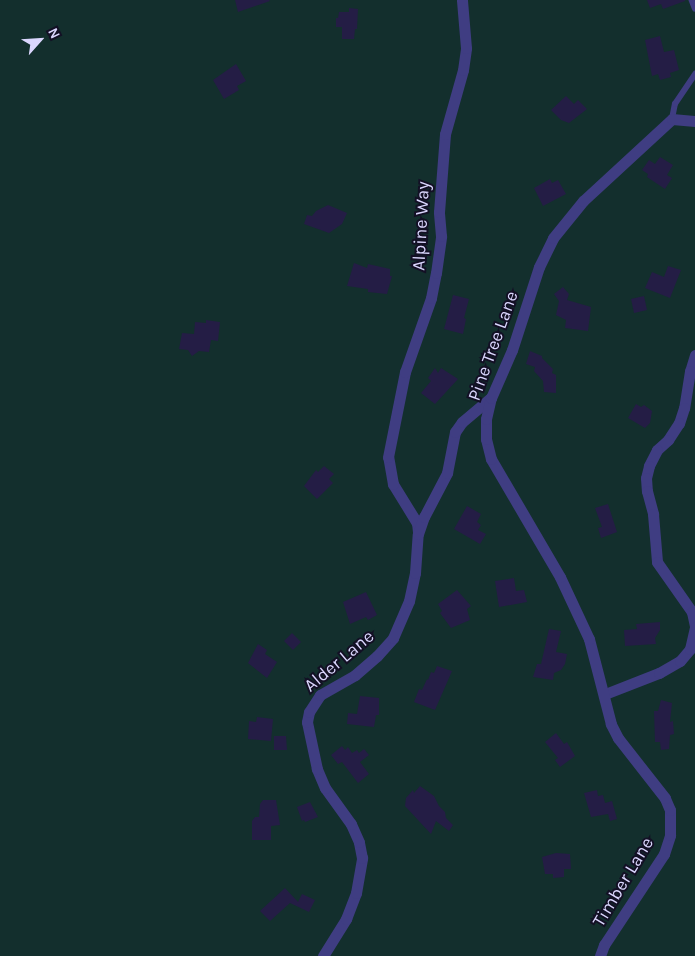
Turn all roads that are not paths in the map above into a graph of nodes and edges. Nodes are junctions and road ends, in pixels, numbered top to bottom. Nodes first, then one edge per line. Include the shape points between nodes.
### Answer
1 (462, 0) edge
2 (692, 0) edge
3 (695, 8) edge
4 (695, 74) edge
5 (672, 119) junction
6 (695, 121) edge
7 (695, 355) edge
8 (491, 398) junction
9 (418, 534) junction
10 (695, 627) edge
11 (605, 694) junction
12 (323, 956) edge
13 (600, 956) edge

1 - 9 street, Alpine Way via 466,48 445,134 439,212 441,236 436,273 406,372 388,457 393,484 416,522
2 - 3 lane
4 - 5 lane via 675,104
5 - 6 street
5 - 8 street, Pine Tree Lane via 583,201 553,238 539,267 512,350
7 - 10 street via 679,422 657,450 646,478 657,562 692,612
8 - 9 street, Alder Lane via 455,432 447,473
8 - 11 street, Pine Tree Lane via 486,432 491,459 560,577 589,639
9 - 12 street, Alder Lane via 409,602 393,638 355,675 320,695 309,712 317,769 325,788 351,824 362,858 356,893 346,919
10 - 11 street via 690,649 680,660 659,673
11 - 13 street, Timber Lane via 611,724 618,738 665,798 672,822 664,854

